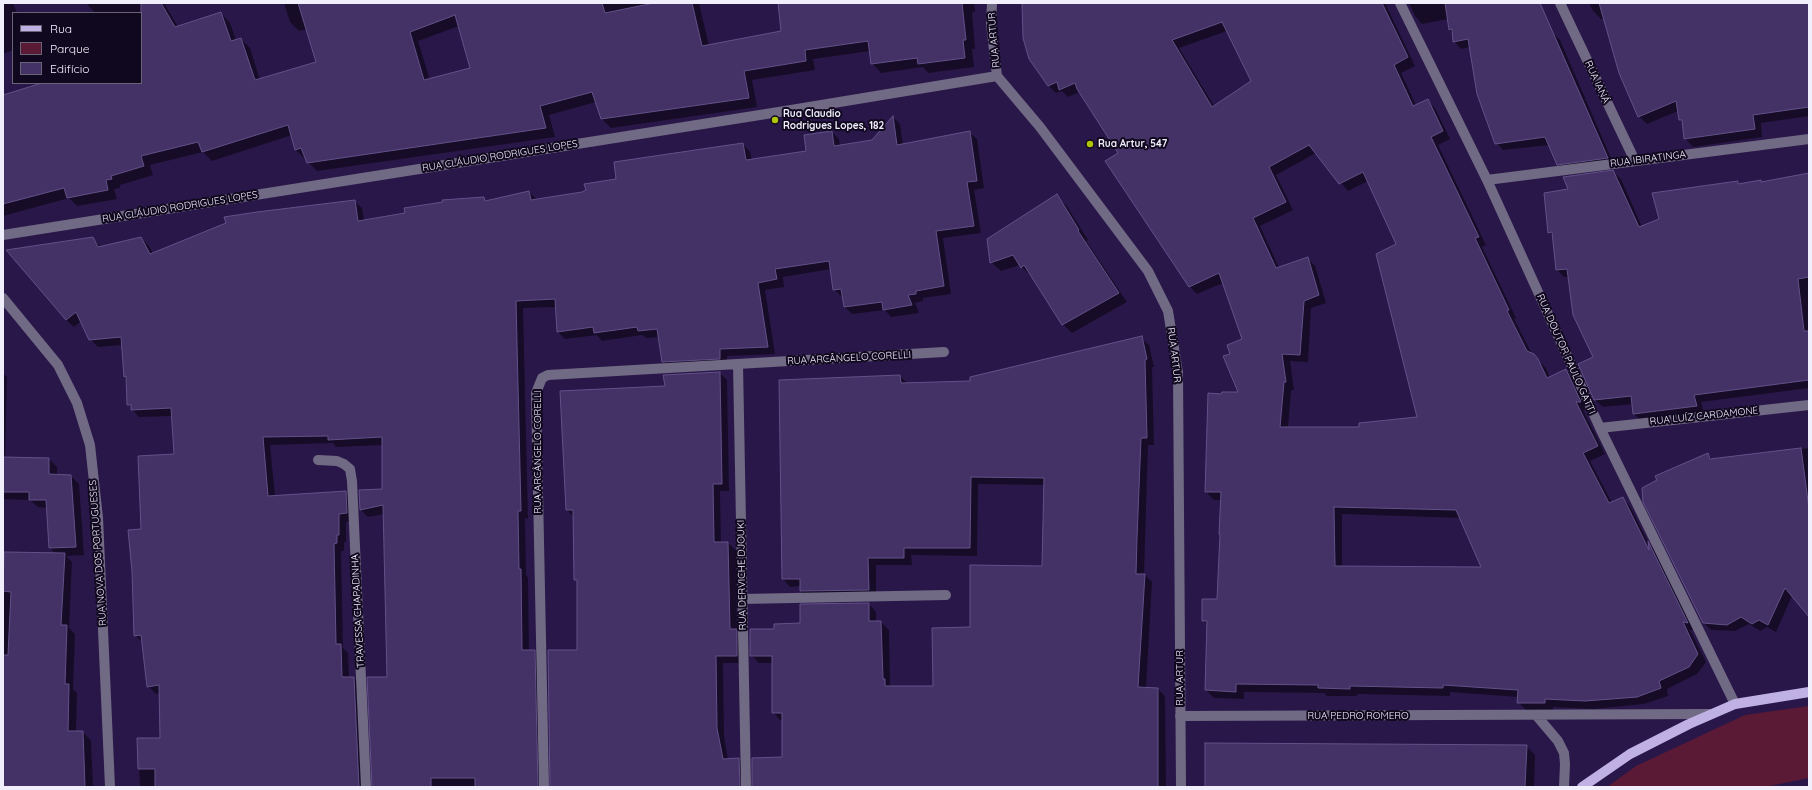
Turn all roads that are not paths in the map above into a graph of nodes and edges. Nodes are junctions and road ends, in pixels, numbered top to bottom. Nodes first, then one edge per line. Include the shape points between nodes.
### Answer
1 (992, 3) edge
2 (1400, 3) edge
3 (1560, 3) edge
4 (997, 76) junction
5 (1809, 139) edge
6 (1635, 160) junction
7 (1487, 180) junction
8 (3, 235) edge
9 (3, 298) edge
10 (944, 352) dead end
11 (738, 364) junction
12 (1809, 405) edge
13 (1600, 428) junction
14 (318, 460) dead end
15 (946, 595) dead end
16 (742, 599) junction
17 (1809, 692) edge
18 (1735, 704) junction
19 (1711, 714) junction
20 (1536, 715) junction
21 (1180, 716) junction
22 (110, 787) edge
23 (366, 787) edge
24 (544, 787) edge
25 (746, 787) edge
26 (1181, 787) edge
27 (1564, 787) edge
28 (1582, 787) edge

1 - 4 street, RUA ARTUR via 991,24
2 - 7 street, RUA DOUTOR PAULO GATTI
3 - 6 street, RUA IANÁ
4 - 8 street, RUA CLÁUDIO RODRIGUES LOPES
4 - 21 street, RUA ARTUR via 1040,127 1148,271 1168,311 1178,373
5 - 6 street, RUA IBIRATINGA
6 - 7 street, RUA IBIRATINGA
7 - 13 street, RUA DOUTOR PAULO GATTI
9 - 22 street, RUA NOVA DOS PORTUGUESES via 58,365 77,403 90,445 98,518
10 - 11 street, RUA ARCÂNGELO CORELLI
11 - 16 street, RUA DERVICHE DJOUKI
11 - 24 street, RUA ARCÂNGELO CORELLI via 548,375 538,384 536,393
12 - 13 street, RUA LUÍZ CARDAMONE
13 - 18 street, RUA DOUTOR PAULO GATTI
14 - 23 street, TRAVESSA CHAPADINHA via 344,464 350,469 352,481
15 - 16 street
16 - 25 street, RUA DERVICHE DJOUKI
17 - 18 main road
18 - 19 main road
19 - 20 street, RUA PEDRO ROMERO
19 - 28 main road via 1630,754
20 - 21 street, RUA PEDRO ROMERO
20 - 27 street via 1558,741 1564,753
21 - 26 street, RUA ARTUR

